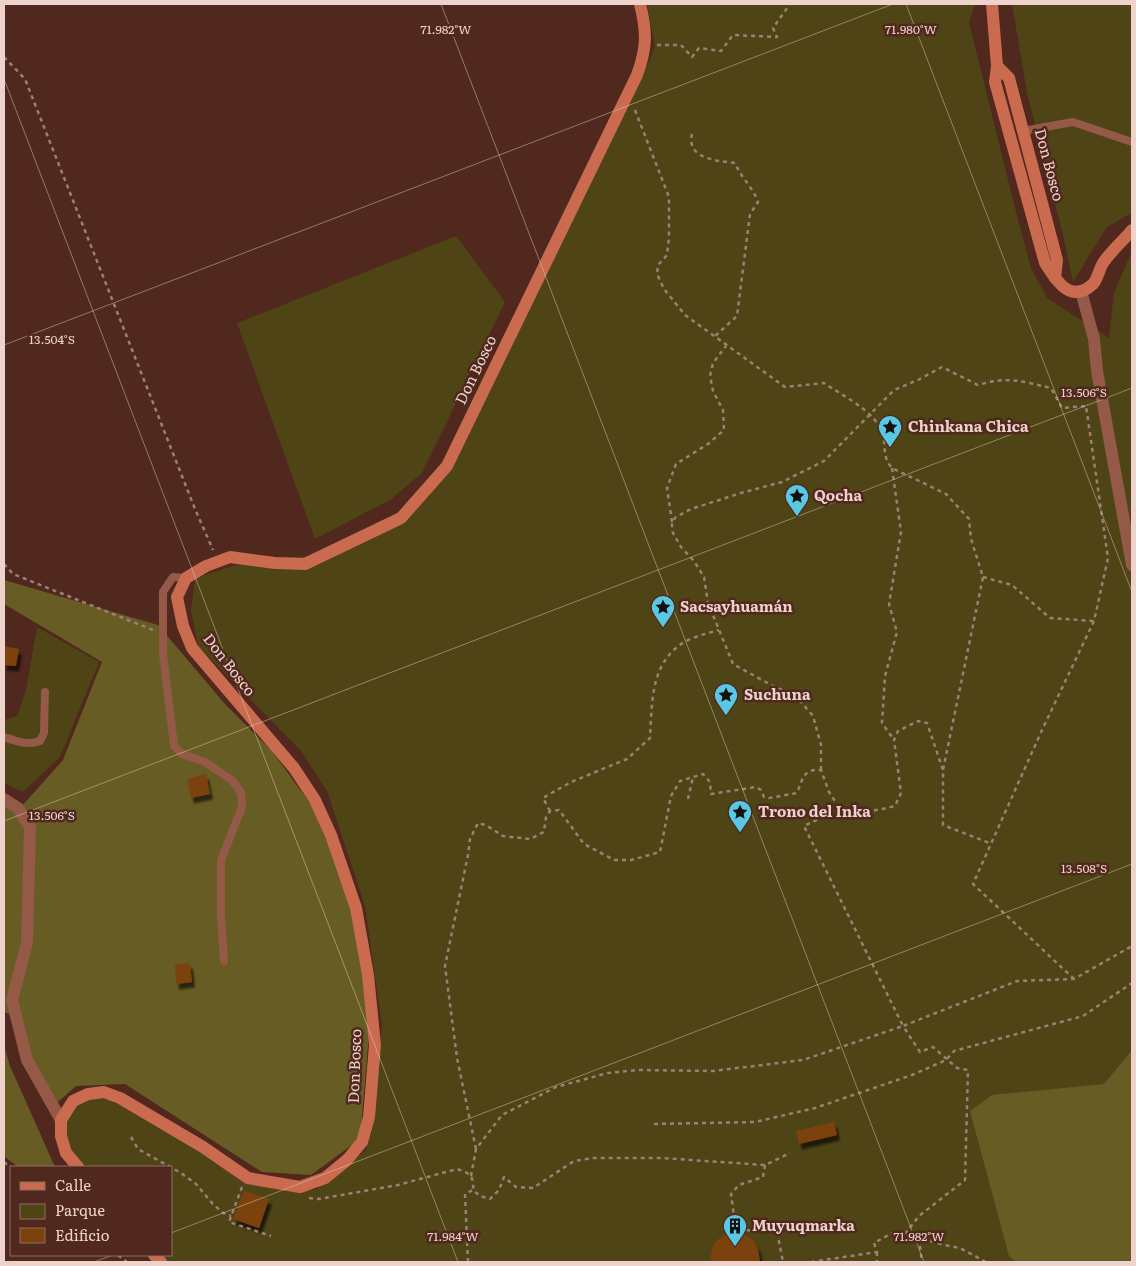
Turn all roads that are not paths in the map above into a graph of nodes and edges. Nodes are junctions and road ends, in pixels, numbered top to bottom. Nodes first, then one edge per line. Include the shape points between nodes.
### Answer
1 (640, 4) edge
2 (992, 4) edge
3 (997, 66) junction
4 (1023, 131) junction
5 (1132, 142) edge
6 (1132, 230) edge
7 (1055, 278) junction
8 (1081, 291) junction
9 (1132, 565) edge
10 (186, 578) junction
11 (45, 692) dead end
12 (4, 737) edge
13 (4, 799) edge
14 (224, 961) dead end
15 (61, 1120) junction
16 (77, 1166) edge

1 - 10 street, Don Bosco via 645,46 629,95 447,466 401,518 305,564 230,557
2 - 3 street, Don Bosco
3 - 4 street, Don Bosco via 1010,78
3 - 7 street, Don Bosco via 995,82 1045,263
4 - 5 lane via 1073,122
4 - 7 street, Don Bosco via 1056,260
6 - 8 street via 1104,263 1094,283
7 - 8 street, Don Bosco via 1069,291
8 - 9 street via 1094,339
10 - 14 lane via 174,577 163,592 164,654 174,746 182,754 205,762 233,781 241,794 242,807 221,860
10 - 15 street, Don Bosco via 177,597 192,648 294,768 315,800 331,835 356,908 368,974 374,1046 369,1117 362,1142 347,1160 326,1178 300,1187 244,1181 195,1142 104,1092 88,1094 74,1101
11 - 12 lane via 44,733 40,741 33,744
13 - 15 street via 18,808 30,828 27,944 12,1000 27,1060
15 - 16 street via 66,1153

